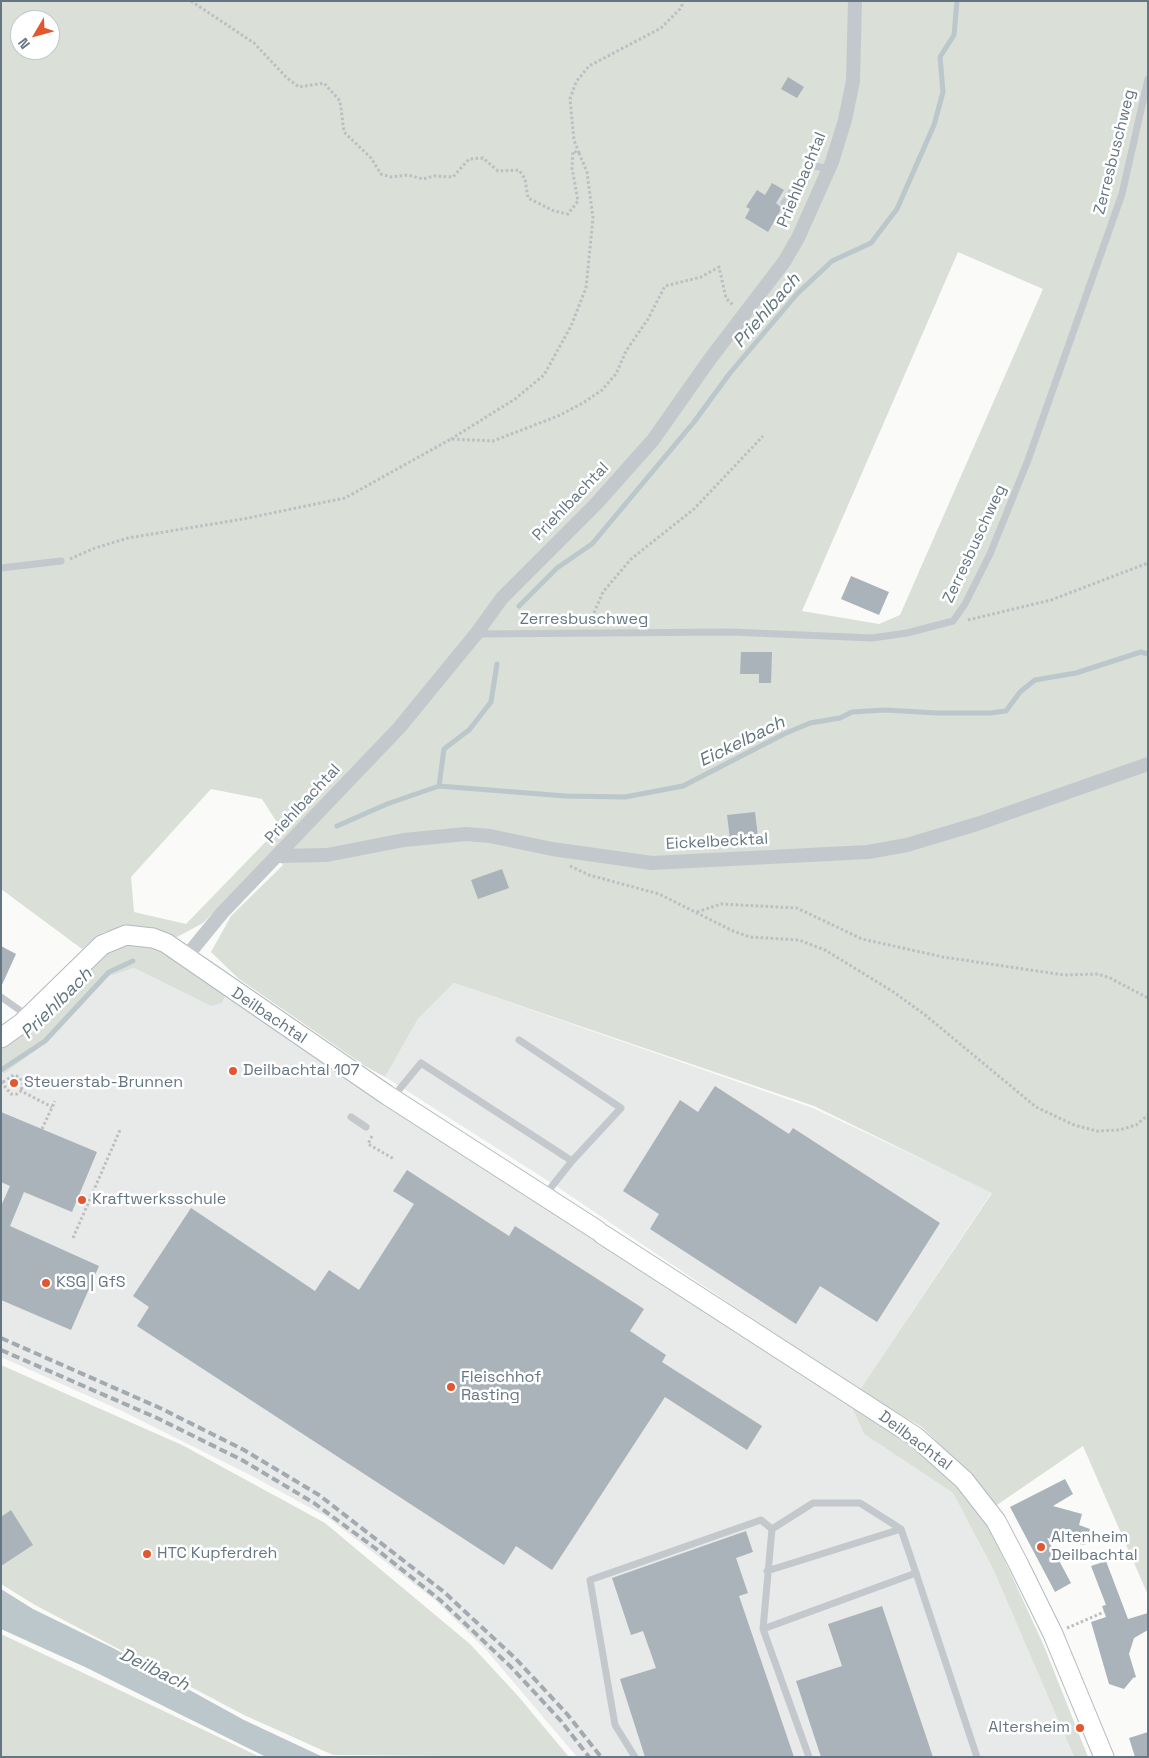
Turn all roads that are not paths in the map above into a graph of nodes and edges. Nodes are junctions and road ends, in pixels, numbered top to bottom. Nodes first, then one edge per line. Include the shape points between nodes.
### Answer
1 (855, 1) edge
2 (1148, 80) edge
3 (828, 169) junction
4 (784, 203) dead end
5 (61, 561) road end
6 (1, 568) edge
7 (476, 634) junction
8 (1148, 764) edge
9 (278, 856) junction
10 (186, 957) junction
11 (1, 997) edge
12 (28, 1017) junction
13 (1, 1038) edge
14 (519, 1040) dead end
15 (392, 1098) junction
16 (351, 1117) dead end
17 (366, 1127) dead end
18 (572, 1161) junction
19 (544, 1196) junction
20 (772, 1529) junction
21 (901, 1529) junction
22 (767, 1571) junction
23 (916, 1573) junction
24 (763, 1628) junction
25 (635, 1757) edge
26 (809, 1757) edge
27 (977, 1757) edge
28 (1104, 1757) edge

1 - 3 street, Priehlbachtal via 853,81 845,120
2 - 7 lane, Zerresbuschweg via 1122,194 1028,460 990,554 953,621 907,634 872,638 751,633
3 - 4 lane via 810,165
3 - 7 street, Priehlbachtal via 784,262 653,440 596,504 502,598
5 - 6 lane
7 - 9 street, Priehlbachtal via 399,728
8 - 9 street, Eickelbecktal via 977,824 907,845 868,852 652,863 466,834 404,840 327,854
9 - 10 street, Priehlbachtal via 222,913
10 - 12 street, Deilbachtal via 153,938 126,935 114,938 90,956
10 - 15 street, Deilbachtal
11 - 12 lane
12 - 13 street, Deilbachtal
14 - 18 lane via 621,1108
15 - 18 lane via 421,1062
15 - 19 street, Deilbachtal
16 - 17 lane
18 - 19 lane
19 - 28 street, Deilbachtal via 916,1437 964,1480 996,1521 1053,1634
20 - 21 lane via 813,1502 860,1503
20 - 22 lane
20 - 25 lane via 761,1520 590,1580 615,1725
21 - 22 lane
21 - 23 lane
22 - 24 lane
23 - 24 lane
23 - 27 lane
24 - 26 lane

